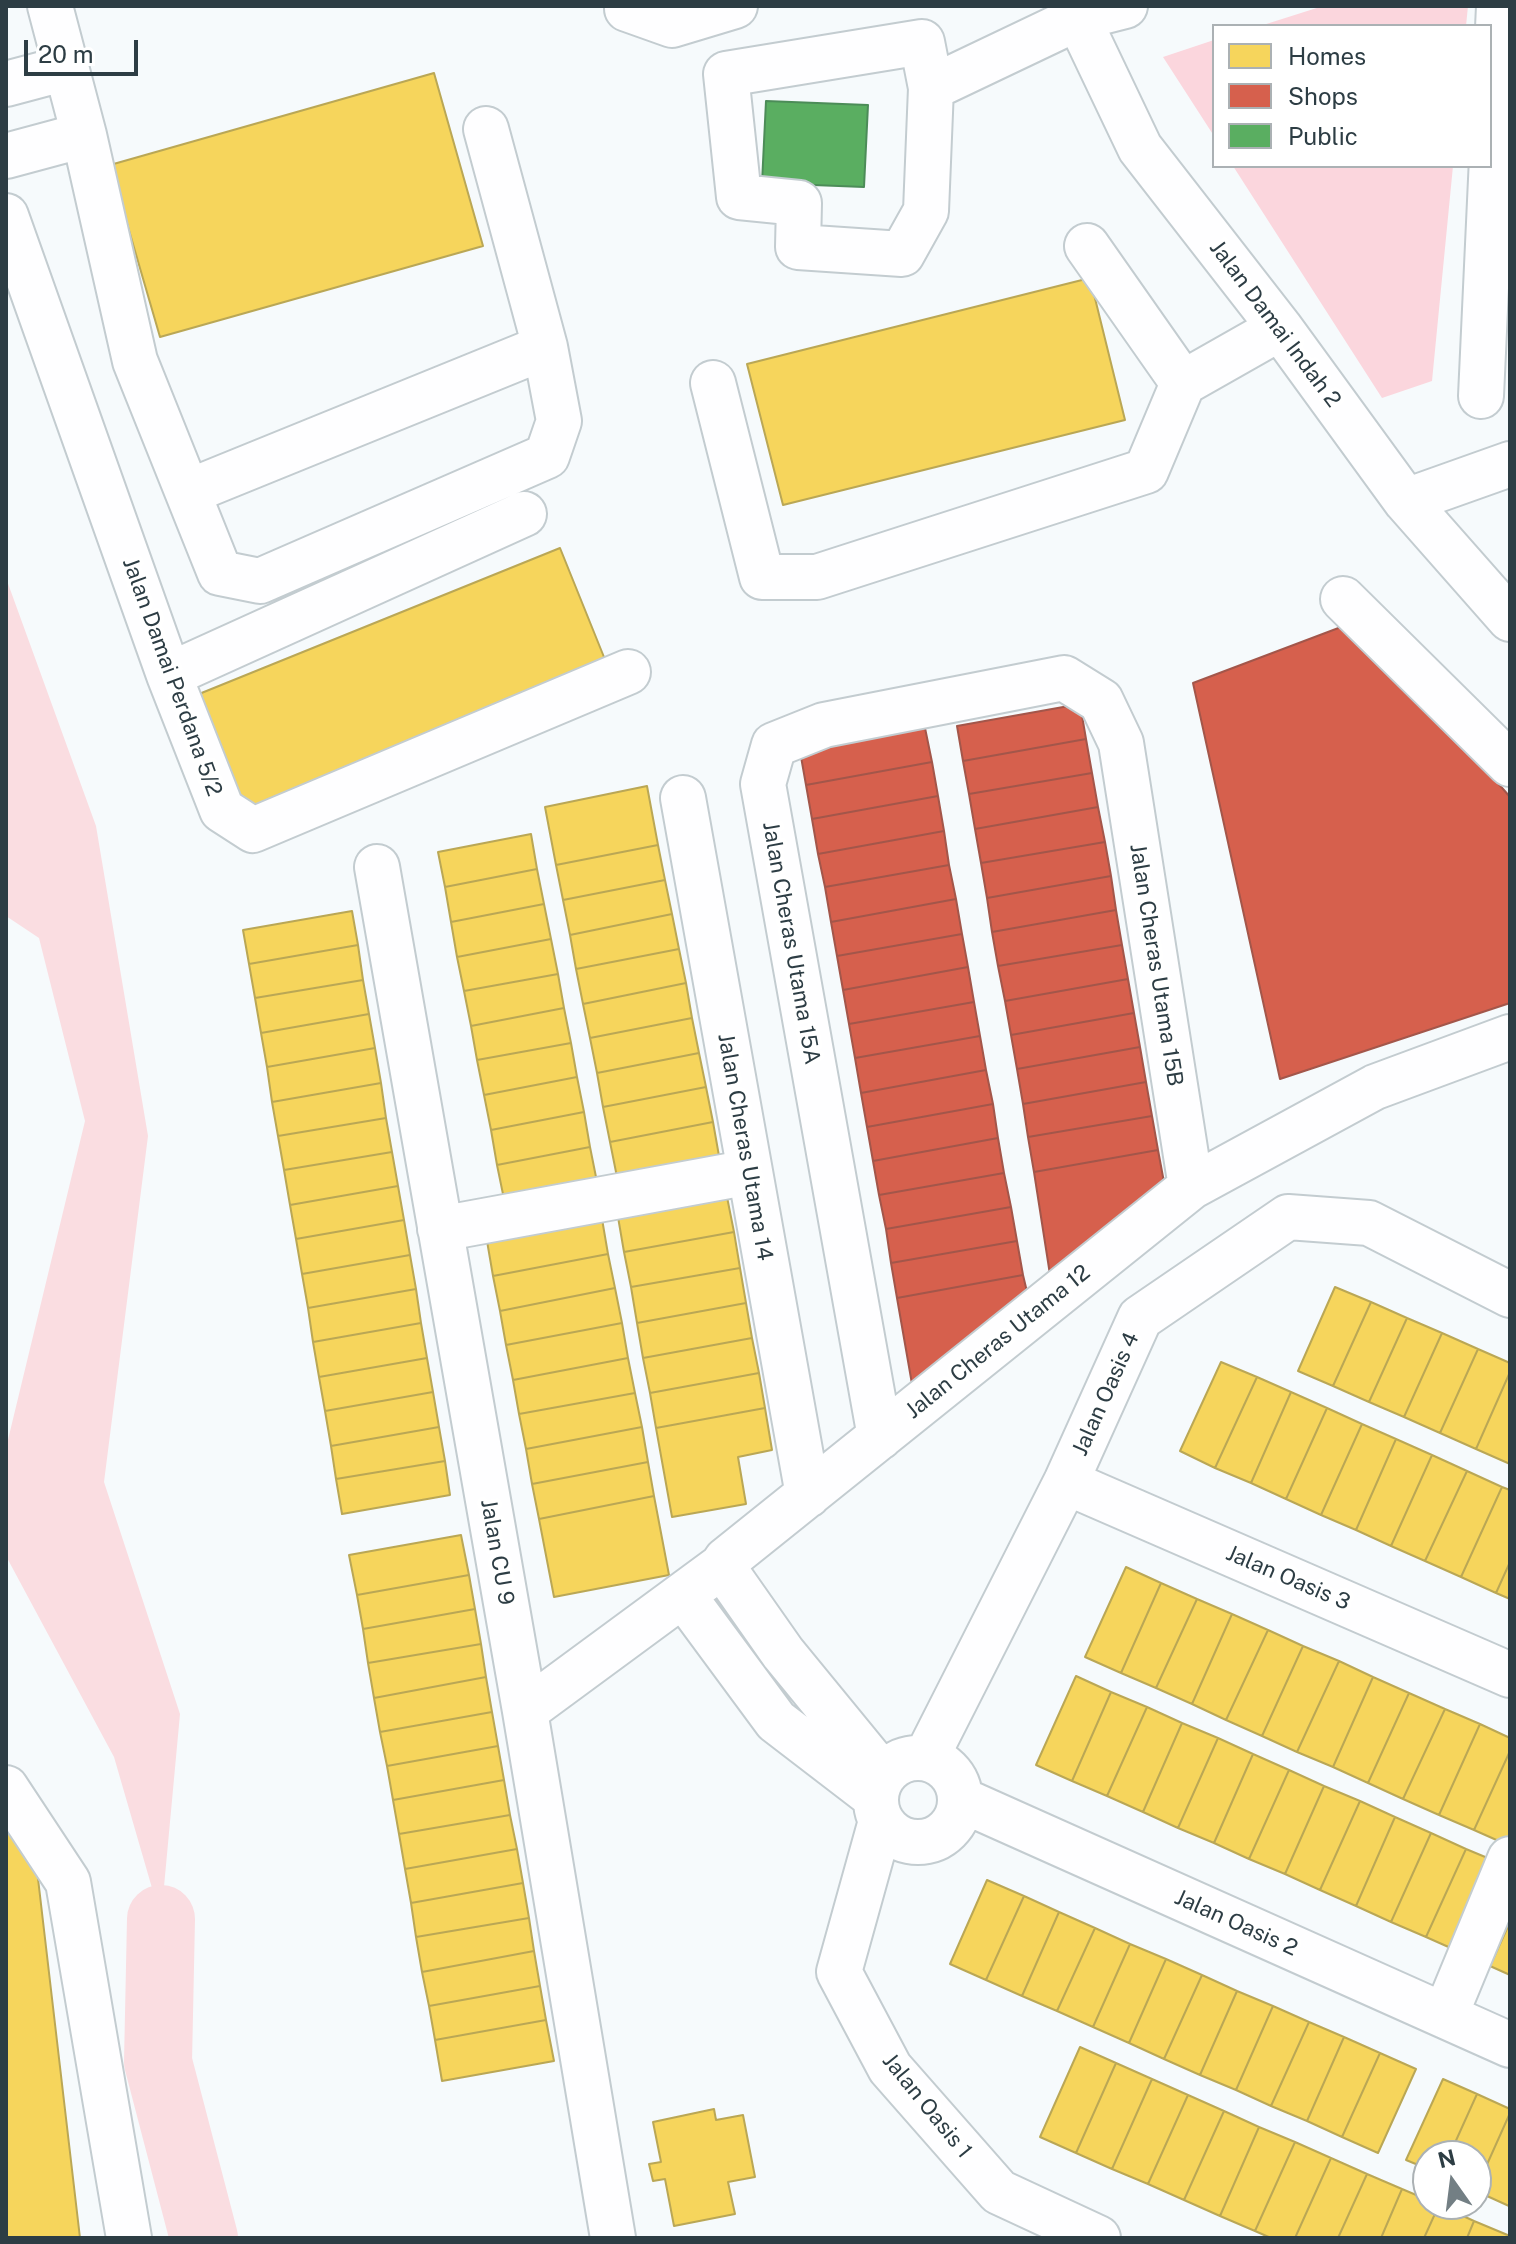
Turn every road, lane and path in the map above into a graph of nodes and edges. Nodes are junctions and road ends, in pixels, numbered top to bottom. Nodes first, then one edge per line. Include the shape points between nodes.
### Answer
1 (50, 6) edge
2 (627, 6) edge
3 (735, 6) edge
4 (1125, 6) edge
5 (1499, 6) edge
6 (1076, 12) edge
7 (66, 68) junction
8 (6, 84) edge
9 (931, 88) junction
10 (486, 129) dead end
11 (84, 135) junction
12 (6, 156) edge
13 (1492, 158) edge
14 (1492, 168) edge
15 (6, 216) edge
16 (1087, 246) dead end
17 (1280, 328) junction
18 (545, 347) junction
19 (713, 383) dead end
20 (1183, 383) junction
21 (1481, 396) dead end
22 (1510, 464) edge
23 (188, 492) junction
24 (1406, 501) junction
25 (524, 514) dead end
26 (1343, 599) dead end
27 (1510, 619) edge
28 (628, 672) dead end
29 (169, 675) junction
30 (1064, 678) joint
31 (1510, 764) edge
32 (683, 798) dead end
33 (377, 867) dead end
34 (1510, 1037) edge
35 (750, 1172) junction
36 (1191, 1187) junction
37 (440, 1229) junction
38 (1510, 1295) edge
39 (880, 1437) junction
40 (1066, 1482) junction
41 (808, 1495) junction
42 (722, 1566) junction
43 (683, 1595) junction
44 (1510, 1675) edge
45 (525, 1711) junction
46 (926, 1758) junction
47 (6, 1788) edge
48 (880, 1798) junction
49 (962, 1800) junction
50 (1510, 1859) edge
51 (1445, 2016) junction
52 (1510, 2045) edge
53 (129, 2238) edge
54 (613, 2238) edge
55 (1098, 2238) edge

1 - 7 street
2 - 3 street via 672,25
4 - 6 street
5 - 13 street
6 - 9 street
6 - 17 street, Jalan Damai Indah 2 via 1140,148
7 - 8 street
7 - 11 street
9 - 9 street via 922,42 726,74 739,197 799,203 798,247 902,254 926,211
10 - 18 street
11 - 12 street
11 - 23 street via 135,361
14 - 21 street
15 - 29 street, Jalan Damai Perdana 5/2
16 - 20 street
17 - 20 street
17 - 24 street, Jalan Damai Indah 2
18 - 23 street
18 - 23 street via 559,421 547,456 260,581 220,573
19 - 20 street via 762,577 817,577 1146,471
22 - 24 street
24 - 27 street, Jalan Damai Indah 2
25 - 29 street
26 - 31 street
28 - 29 street, Jalan Damai Perdana 5/2 via 253,830 222,810
30 - 36 street, Jalan Cheras Utama 15B via 1101,701 1121,743
30 - 39 street, Jalan Cheras Utama 15A via 824,725 774,745 763,784
32 - 35 street, Jalan Cheras Utama 14
33 - 37 street, Jalan CU 9
34 - 36 street, Jalan Cheras Utama 12 via 1375,1087
35 - 37 street
35 - 41 street, Jalan Cheras Utama 14
36 - 39 street, Jalan Cheras Utama 12
37 - 45 street, Jalan CU 9
38 - 40 street, Jalan Oasis 4 via 1369,1223 1288,1217 1140,1318
39 - 41 street, Jalan Cheras Utama 12
40 - 44 street, Jalan Oasis 3
40 - 46 street, Jalan Oasis 4
41 - 42 street, Jalan Cheras Utama 12
42 - 43 street, Jalan Cheras Utama 12
42 - 48 street
43 - 45 street, Jalan Cheras Utama 12
43 - 48 street via 776,1721
45 - 54 street, Jalan CU 9
46 - 48 street via 902,1760
46 - 49 street via 944,1765 957,1781
47 - 53 street via 68,1882
48 - 49 street via 897,1837 918,1843 940,1837 956,1821
48 - 55 street, Jalan Oasis 1 via 839,1972 890,2068 999,2192
49 - 51 street, Jalan Oasis 2
50 - 51 street
51 - 52 street, Jalan Oasis 2

